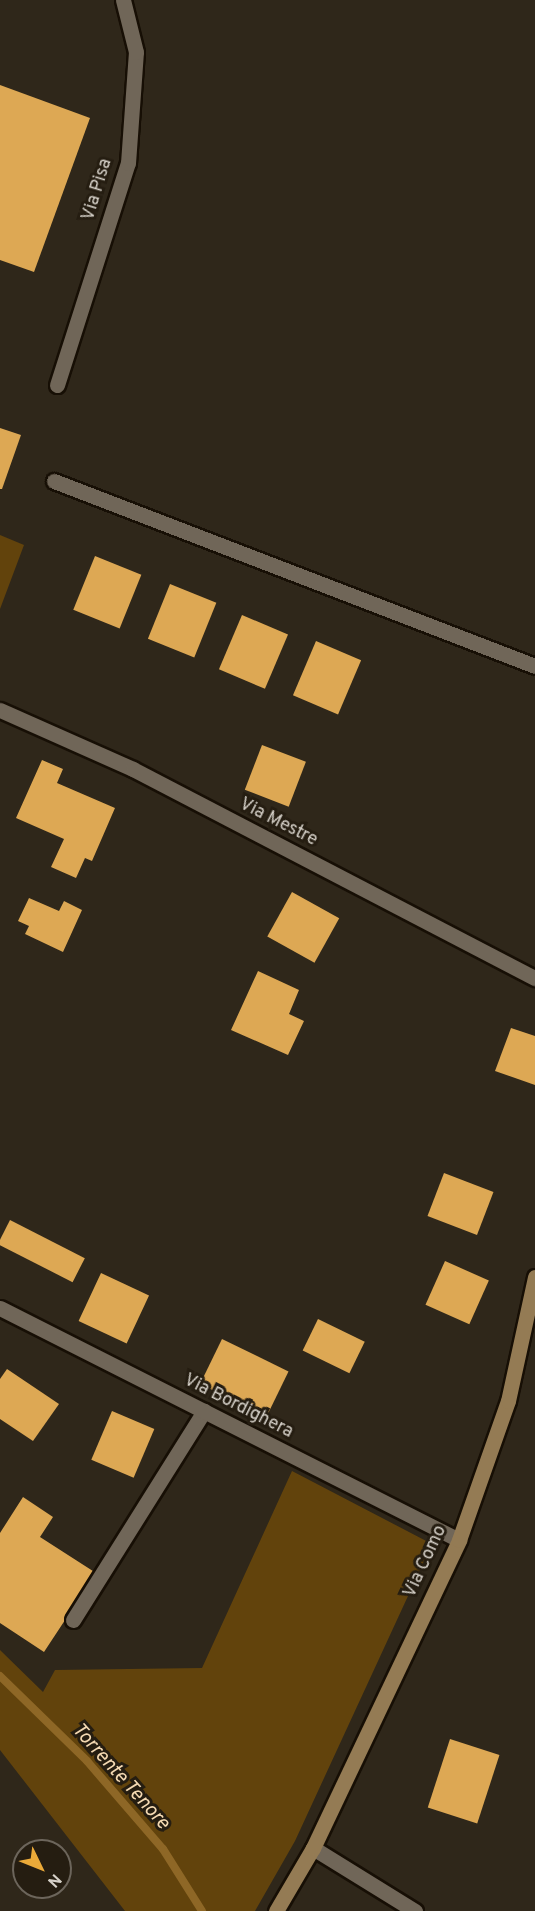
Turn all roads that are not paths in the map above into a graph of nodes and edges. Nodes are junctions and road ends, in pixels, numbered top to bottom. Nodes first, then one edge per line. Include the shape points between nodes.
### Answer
1 (123, 0) edge
2 (57, 385) dead end
3 (54, 481) dead end
4 (535, 666) edge
5 (0, 710) edge
6 (535, 978) edge
7 (535, 1277) edge
8 (0, 1308) edge
9 (204, 1411) junction
10 (459, 1540) junction
11 (73, 1620) dead end
12 (313, 1848) junction
13 (276, 1911) edge
14 (415, 1911) edge

1 - 2 street, Via Pisa via 136,52 128,163
3 - 4 street
5 - 6 street, Via Mestre via 133,770
7 - 10 main road, Via Como via 508,1401
8 - 9 street, Via Bordighera
9 - 10 street, Via Bordighera
9 - 11 street
10 - 12 main road, Via Como
12 - 13 main road, Via Como
12 - 14 street

